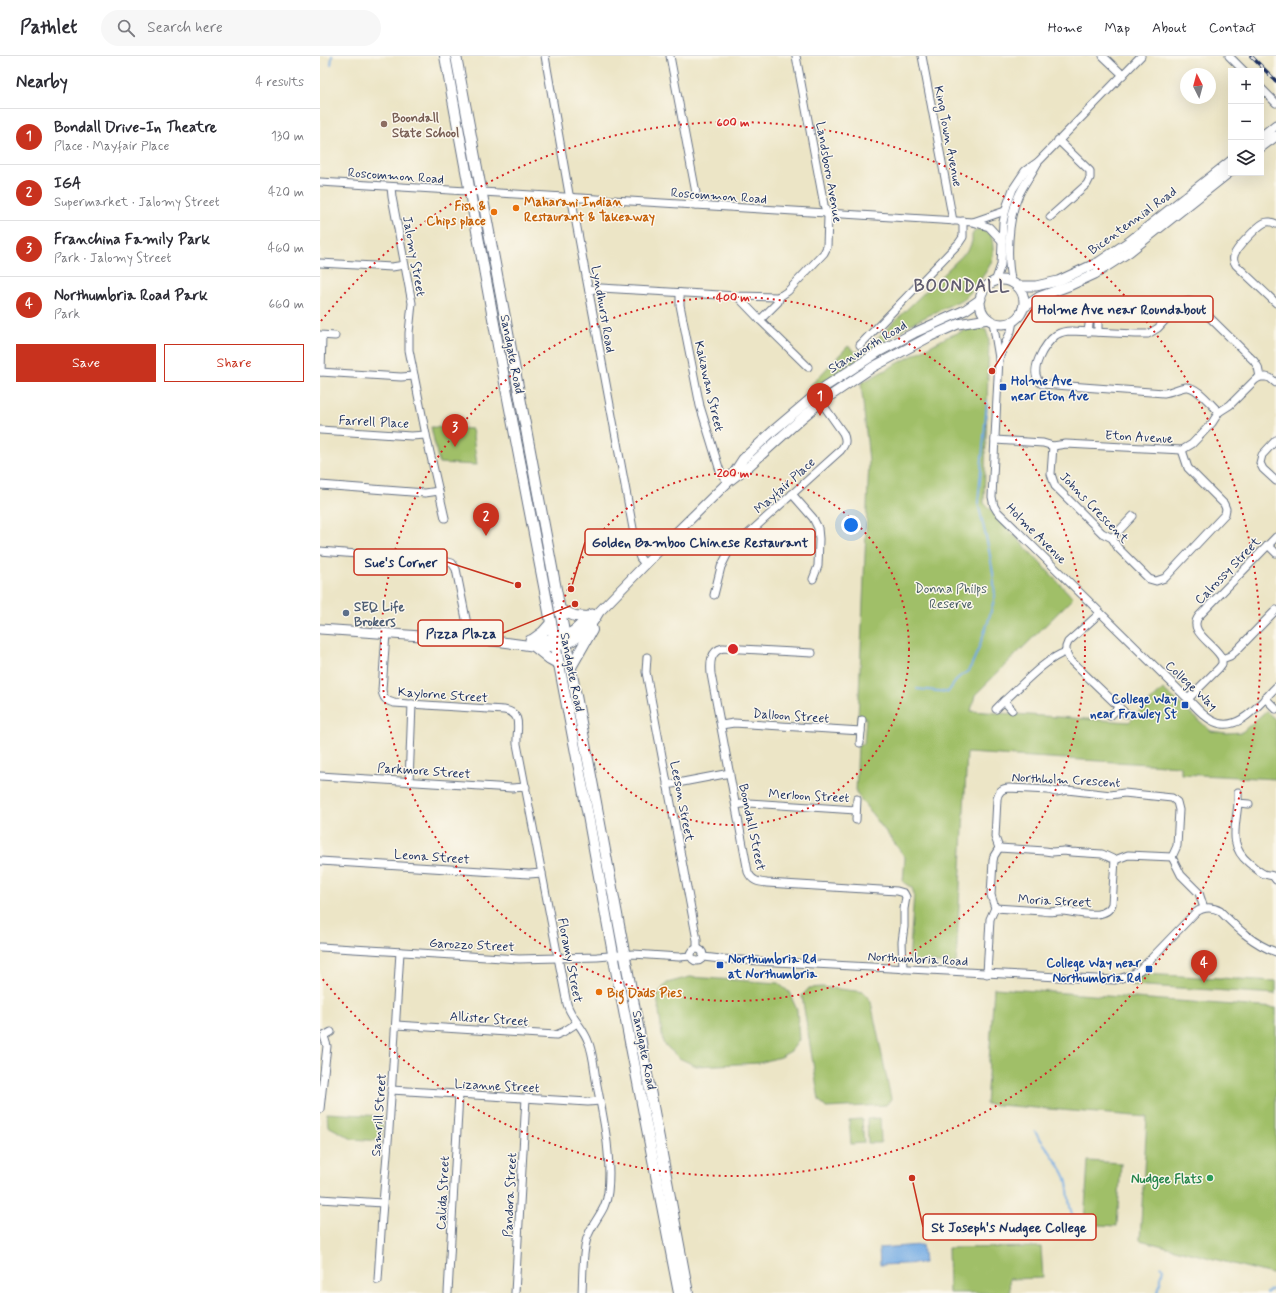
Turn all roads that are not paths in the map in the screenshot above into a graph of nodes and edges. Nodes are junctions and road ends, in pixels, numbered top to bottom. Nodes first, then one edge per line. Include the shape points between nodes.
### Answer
1 (444, 56) edge
2 (456, 56) edge
3 (545, 56) edge
4 (670, 56) edge
5 (796, 56) edge
6 (922, 56) edge
7 (1103, 56) edge
8 (1141, 56) edge
9 (1229, 56) edge
10 (1241, 68) edge
11 (1123, 74) junction
12 (1264, 91) edge
13 (1276, 103) edge
14 (1276, 125) edge
15 (1264, 135) edge
16 (1276, 136) edge
17 (1058, 140) junction
18 (1264, 146) edge
19 (1038, 162) junction
20 (1228, 163) edge
21 (1228, 173) edge
22 (320, 182) edge
23 (391, 187) junction
24 (470, 191) junction
25 (480, 192) junction
26 (570, 197) junction
27 (696, 205) junction
28 (1005, 212) junction
29 (827, 214) junction
30 (1050, 217) dead end
31 (953, 221) junction
32 (963, 221) junction
33 (973, 222) junction
34 (1276, 224) edge
35 (1002, 241) junction
36 (320, 263) edge
37 (404, 265) junction
38 (995, 282) junction
39 (1014, 285) junction
40 (589, 290) junction
41 (680, 293) junction
42 (737, 296) junction
43 (780, 296) junction
44 (981, 299) junction
45 (1276, 303) edge
46 (1023, 308) junction
47 (760, 320) junction
48 (991, 321) junction
49 (1013, 321) junction
50 (1088, 332) junction
51 (1098, 332) junction
52 (321, 336) edge
53 (335, 336) dead end
54 (860, 345) dead end
55 (999, 358) junction
56 (808, 367) dead end
57 (320, 372) edge
58 (414, 376) junction
59 (1260, 377) junction
60 (1276, 383) edge
61 (815, 394) junction
62 (821, 402) junction
63 (1219, 412) junction
64 (320, 430) edge
65 (426, 435) junction
66 (995, 440) junction
67 (1276, 440) edge
68 (1053, 446) junction
69 (1182, 450) junction
70 (1276, 481) edge
71 (728, 482) junction
72 (320, 485) edge
73 (439, 491) junction
74 (792, 494) junction
75 (1133, 516) dead end
76 (445, 518) dead end
77 (1276, 537) edge
78 (1112, 538) junction
79 (1268, 545) junction
80 (320, 551) edge
81 (1276, 553) edge
82 (645, 564) junction
83 (813, 579) dead end
84 (714, 595) dead end
85 (560, 610) junction
86 (1276, 610) edge
87 (1100, 613) junction
88 (589, 620) junction
89 (551, 623) junction
90 (320, 629) edge
91 (386, 633) junction
92 (466, 639) junction
93 (565, 639) junction
94 (555, 642) junction
95 (533, 643) junction
96 (1066, 652) junction
97 (812, 653) dead end
98 (647, 657) dead end
99 (1222, 659) junction
100 (559, 664) junction
101 (571, 667) junction
102 (1276, 687) edge
103 (1265, 698) junction
104 (1188, 699) junction
105 (1004, 701) junction
106 (412, 704) junction
107 (1119, 707) junction
108 (996, 709) dead end
109 (1276, 709) edge
110 (1012, 710) dead end
111 (1126, 714) dead end
112 (1110, 716) dead end
113 (517, 717) joint
114 (862, 720) dead end
115 (721, 725) junction
116 (861, 731) junction
117 (860, 743) dead end
118 (730, 773) junction
119 (320, 776) edge
120 (409, 782) junction
121 (667, 785) junction
122 (526, 787) junction
123 (1238, 792) dead end
124 (857, 799) dead end
125 (1238, 803) junction
126 (1249, 804) dead end
127 (736, 805) junction
128 (856, 810) junction
129 (856, 820) dead end
130 (999, 848) junction
131 (1172, 857) junction
132 (1115, 860) junction
133 (320, 861) edge
134 (542, 873) junction
135 (1275, 877) edge
136 (995, 908) junction
137 (1204, 908) junction
138 (320, 947) edge
139 (697, 949) junction
140 (400, 952) junction
141 (1276, 952) edge
142 (619, 955) junction
143 (691, 956) junction
144 (703, 957) junction
145 (559, 959) junction
146 (903, 969) junction
147 (987, 974) junction
148 (577, 1023) junction
149 (396, 1025) junction
150 (331, 1032) dead end
151 (322, 1034) edge
152 (391, 1090) junction
153 (459, 1094) junction
154 (526, 1098) junction
155 (600, 1101) junction
156 (320, 1109) edge
157 (320, 1199) edge
158 (383, 1203) junction
159 (378, 1280) dead end
160 (448, 1293) edge
161 (515, 1293) edge
162 (582, 1293) edge
163 (678, 1293) edge
164 (688, 1293) edge

1 - 24 highway, Sandgate Road
2 - 25 highway, Sandgate Road
3 - 26 street, Lyndhurst Road
4 - 27 street via 696,193
5 - 29 street, Landsboro Avenue
6 - 31 street, King Town Avenue
7 - 11 street
8 - 11 street
9 - 10 street
11 - 17 street
12 - 13 street
14 - 15 main road
16 - 18 main road
17 - 19 street
17 - 30 street via 1090,171 1090,178 1087,184
19 - 28 street via 1020,176
19 - 39 street via 1018,196 1012,215 1009,271
20 - 39 main road, Bicentennial Road via 1130,241 1099,262 1058,281 1036,286
21 - 46 main road, Bicentennial Road via 1114,262 1095,274 1039,297
22 - 23 street, Roscommon Road
23 - 24 street, Roscommon Road
23 - 37 street, Jalomy Street
24 - 25 street, Roscommon Road
24 - 89 highway, Sandgate Road
25 - 26 street, Roscommon Road
25 - 85 highway, Sandgate Road
26 - 27 street, Roscommon Road
26 - 40 street, Lyndhurst Road
27 - 29 street, Roscommon Road
28 - 33 street, Roscommon Road
28 - 35 street
29 - 31 street, Roscommon Road
29 - 43 street, Landsboro Avenue via 828,241 824,253 788,291
31 - 32 street, Roscommon Road
32 - 33 street, Roscommon Road
32 - 54 street, Stanworth Road via 961,241
33 - 35 street, Roscommon Road via 989,228
34 - 45 street via 1263,223 1236,250 1234,260 1236,265
35 - 38 street via 1001,265
36 - 37 street via 392,267
37 - 58 street, Jalomy Street via 412,303 408,339
38 - 39 main road via 1006,281
38 - 44 main road via 985,289
39 - 46 main road via 1023,296
40 - 41 street via 601,288
40 - 82 street, Lyndhurst Road via 637,550
41 - 42 street
41 - 71 street, Kakawan Street via 700,406 720,471
42 - 43 street
42 - 47 street
43 - 47 street, Landsboro Avenue via 778,302
44 - 48 main road via 984,314
44 - 61 main road, Stanworth Road via 965,310 914,332 880,351
46 - 49 main road via 1018,318
47 - 56 street
48 - 49 main road via 1007,324
48 - 55 street, Holme Avenue
48 - 62 main road, Stanworth Road via 958,324 931,336 872,367
49 - 55 street, Holme Avenue
50 - 51 street
50 - 51 street via 1090,317 1094,315 1099,320
50 - 63 street via 1066,331 1051,340 1037,361 1036,375 1039,383 1164,393 1191,388
51 - 59 street via 1148,334 1158,328 1180,304 1190,301 1197,304 1254,361
52 - 53 street
52 - 57 street
55 - 66 street, Holme Avenue
57 - 58 street
58 - 65 street, Jalomy Street
59 - 60 street via 1270,378
59 - 63 street, Eton Avenue
61 - 62 street, Mayfair Place
61 - 71 main road, Stanworth Road via 744,460
62 - 71 main road, Stanworth Road
62 - 74 street, Mayfair Place via 843,433 845,445
63 - 69 street, Eton Avenue via 1192,444
64 - 65 street, Farrell Place
65 - 73 street, Jalomy Street
66 - 68 street, Eton Avenue
66 - 87 street, Holme Avenue via 992,497 995,509
67 - 70 street via 1262,455 1260,463
68 - 69 street, Eton Avenue via 1066,444
68 - 78 street, Johns Crescent via 1051,474 1054,486 1102,533
69 - 78 street, Johns Crescent via 1188,468 1225,506 1224,517 1165,578 1159,581 1149,579 1118,548
71 - 82 main road, Stanworth Road
72 - 73 street
73 - 76 street, Jalomy Street
74 - 83 street via 813,518 818,528 818,566
74 - 84 street, Mayfair Place via 730,551 721,567
75 - 78 street
77 - 79 street, Calrossy Street
79 - 81 street
79 - 99 street, Calrossy Street via 1196,621 1195,626 1199,633
80 - 92 street via 451,562 456,569 467,624
82 - 88 main road, Stanworth Road
85 - 88 highway
85 - 93 highway, Sandgate Road
86 - 99 street via 1235,652
87 - 96 street via 1068,642
87 - 104 street, College Way
88 - 93 main road, Stanworth Road via 576,639
88 - 101 highway via 592,630
89 - 94 highway, Sandgate Road
89 - 95 highway
90 - 91 main road, Stanworth Road
91 - 92 main road, Stanworth Road
91 - 106 street, Kaylorne Street via 383,695 392,702
92 - 95 main road, Stanworth Road via 512,642 520,645
93 - 94 main road, Stanworth Road
93 - 101 highway, Sandgate Road
94 - 95 main road, Stanworth Road
94 - 100 highway, Sandgate Road
95 - 100 highway
96 - 105 street via 1050,660
96 - 107 street via 1070,660
97 - 115 street, Boondall Street via 726,648 715,651 710,667
98 - 121 street, Leeson Street via 646,672
99 - 104 street via 1219,668
100 - 142 highway, Sandgate Road via 590,833
101 - 142 highway, Sandgate Road
102 - 103 street, College Way
103 - 104 street, College Way via 1241,720 1228,724 1209,719
103 - 109 street
105 - 108 street
105 - 110 street
106 - 113 street, Kaylorne Street via 504,710 511,711
106 - 120 street
107 - 111 street
107 - 112 street
113 - 122 street, Floramy Street via 517,744
114 - 116 street
115 - 116 street, Dalloon Street via 734,723
115 - 118 street, Boondall Street
116 - 117 street
118 - 121 street
118 - 127 street, Boondall Street
119 - 120 street, Parkmore Street
120 - 122 street, Parkmore Street
121 - 139 street, Leeson Street
122 - 134 street, Floramy Street
123 - 125 street
124 - 128 street, Merloon Street
125 - 126 street
125 - 135 street via 1235,840 1237,849 1241,856 1261,872
127 - 128 street, Merloon Street via 748,803
127 - 146 street, Boondall Street via 748,872 756,881 904,893 906,897 902,942
128 - 129 street, Merloon Street
130 - 131 street, Northholm Crescent via 994,834 998,793 1002,790 1067,790 1112,795 1126,793 1167,797 1174,799 1178,804 1177,846
130 - 132 street via 1052,852 1064,850 1102,854
130 - 136 street via 993,861 991,895
131 - 132 street via 1128,855
131 - 137 street via 1181,875 1199,893
132 - 136 street, Moria Street via 1112,904 1104,913 1048,913
133 - 134 street, Leona Street
134 - 145 street, Floramy Street
136 - 147 street via 989,922
137 - 141 street via 1220,911 1252,940
137 - 147 street, Northumbria Road via 1195,913 1140,970 1120,979
138 - 140 street, Garozzo Street
139 - 143 street via 692,951
139 - 144 street via 702,951
140 - 145 street, Garozzo Street
140 - 149 street, Samrill Street
142 - 143 street
142 - 145 street, Garozzo Street
142 - 163 highway, Sandgate Road
142 - 164 highway, Sandgate Road
143 - 144 street via 697,961
144 - 146 street, Northumbria Road
145 - 148 street, Floramy Street via 568,1007
146 - 147 street, Northumbria Road
148 - 149 street, Allister Street via 556,1035
148 - 155 street, Floramy Street via 589,1041
149 - 152 street, Samrill Street
150 - 151 street
151 - 156 street via 326,1046
152 - 153 street, Lizanne Street
152 - 158 street, Samrill Street
153 - 154 street, Lizanne Street
153 - 160 street, Calida Street
154 - 155 street, Lizanne Street
154 - 161 street, Pandora Street
155 - 162 street, Floramy Street via 608,1141 608,1190 605,1208 587,1238
157 - 158 street
158 - 159 street, Samrill Street

